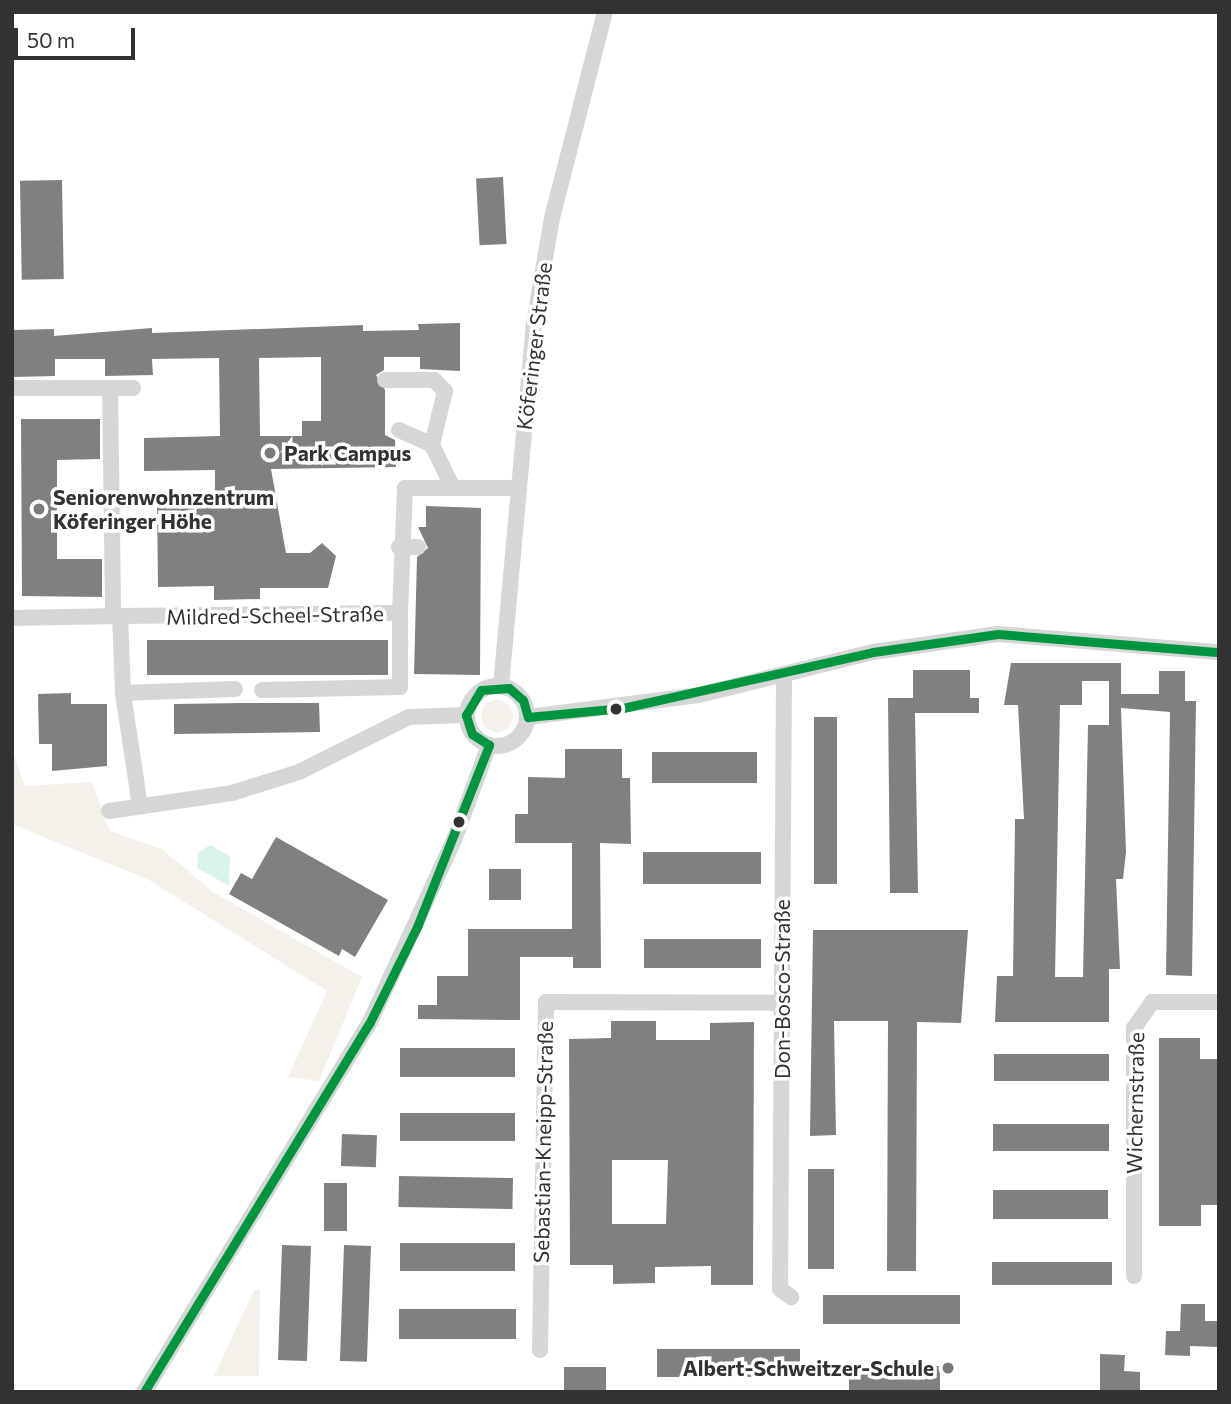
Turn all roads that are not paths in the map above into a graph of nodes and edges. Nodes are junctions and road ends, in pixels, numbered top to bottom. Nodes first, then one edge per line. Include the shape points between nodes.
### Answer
1 (605, 12) edge
2 (384, 380) dead end
3 (12, 388) edge
4 (110, 388) junction
5 (133, 388) dead end
6 (399, 430) dead end
7 (432, 445) junction
8 (452, 486) junction
9 (519, 488) junction
10 (399, 547) junction
11 (418, 547) dead end
12 (400, 613) junction
13 (117, 617) junction
14 (12, 618) edge
15 (1219, 652) edge
16 (784, 676) junction
17 (501, 686) junction
18 (235, 689) dead end
19 (262, 690) dead end
20 (122, 693) junction
21 (466, 715) junction
22 (527, 717) junction
23 (489, 746) junction
24 (140, 806) junction
25 (109, 811) dead end
26 (1219, 1002) edge
27 (781, 1003) junction
28 (1135, 1276) dead end
29 (791, 1297) dead end
30 (540, 1350) dead end
31 (144, 1392) edge

1 - 9 street, Köferinger Straße via 552,218 527,377
2 - 7 street via 434,380 445,391
3 - 4 street
4 - 5 street
4 - 13 street
6 - 7 street
7 - 8 street
8 - 9 street, Mildred-Scheel-Straße
8 - 10 street, Mildred-Scheel-Straße via 405,488
9 - 17 street, Köferinger Straße
10 - 11 street
10 - 12 street, Mildred-Scheel-Straße
12 - 13 street, Mildred-Scheel-Straße
12 - 19 street via 407,660 400,687
13 - 14 street, Mildred-Scheel-Straße
13 - 20 street
15 - 16 street via 999,634 873,652
16 - 22 street via 624,708
16 - 27 street, Don-Bosco-Straße
17 - 21 street via 474,696
17 - 22 street via 523,700
18 - 20 street
20 - 24 street
21 - 23 street via 472,734
21 - 24 street via 409,717 299,772 232,793
22 - 23 street via 515,741
23 - 31 street via 449,852 369,1024
24 - 25 street
26 - 28 street, Wichernstraße via 1152,1002 1135,1028
27 - 29 street, Don-Bosco-Straße via 780,1289
27 - 30 street, Sebastian-Kneipp-Straße via 546,1002

